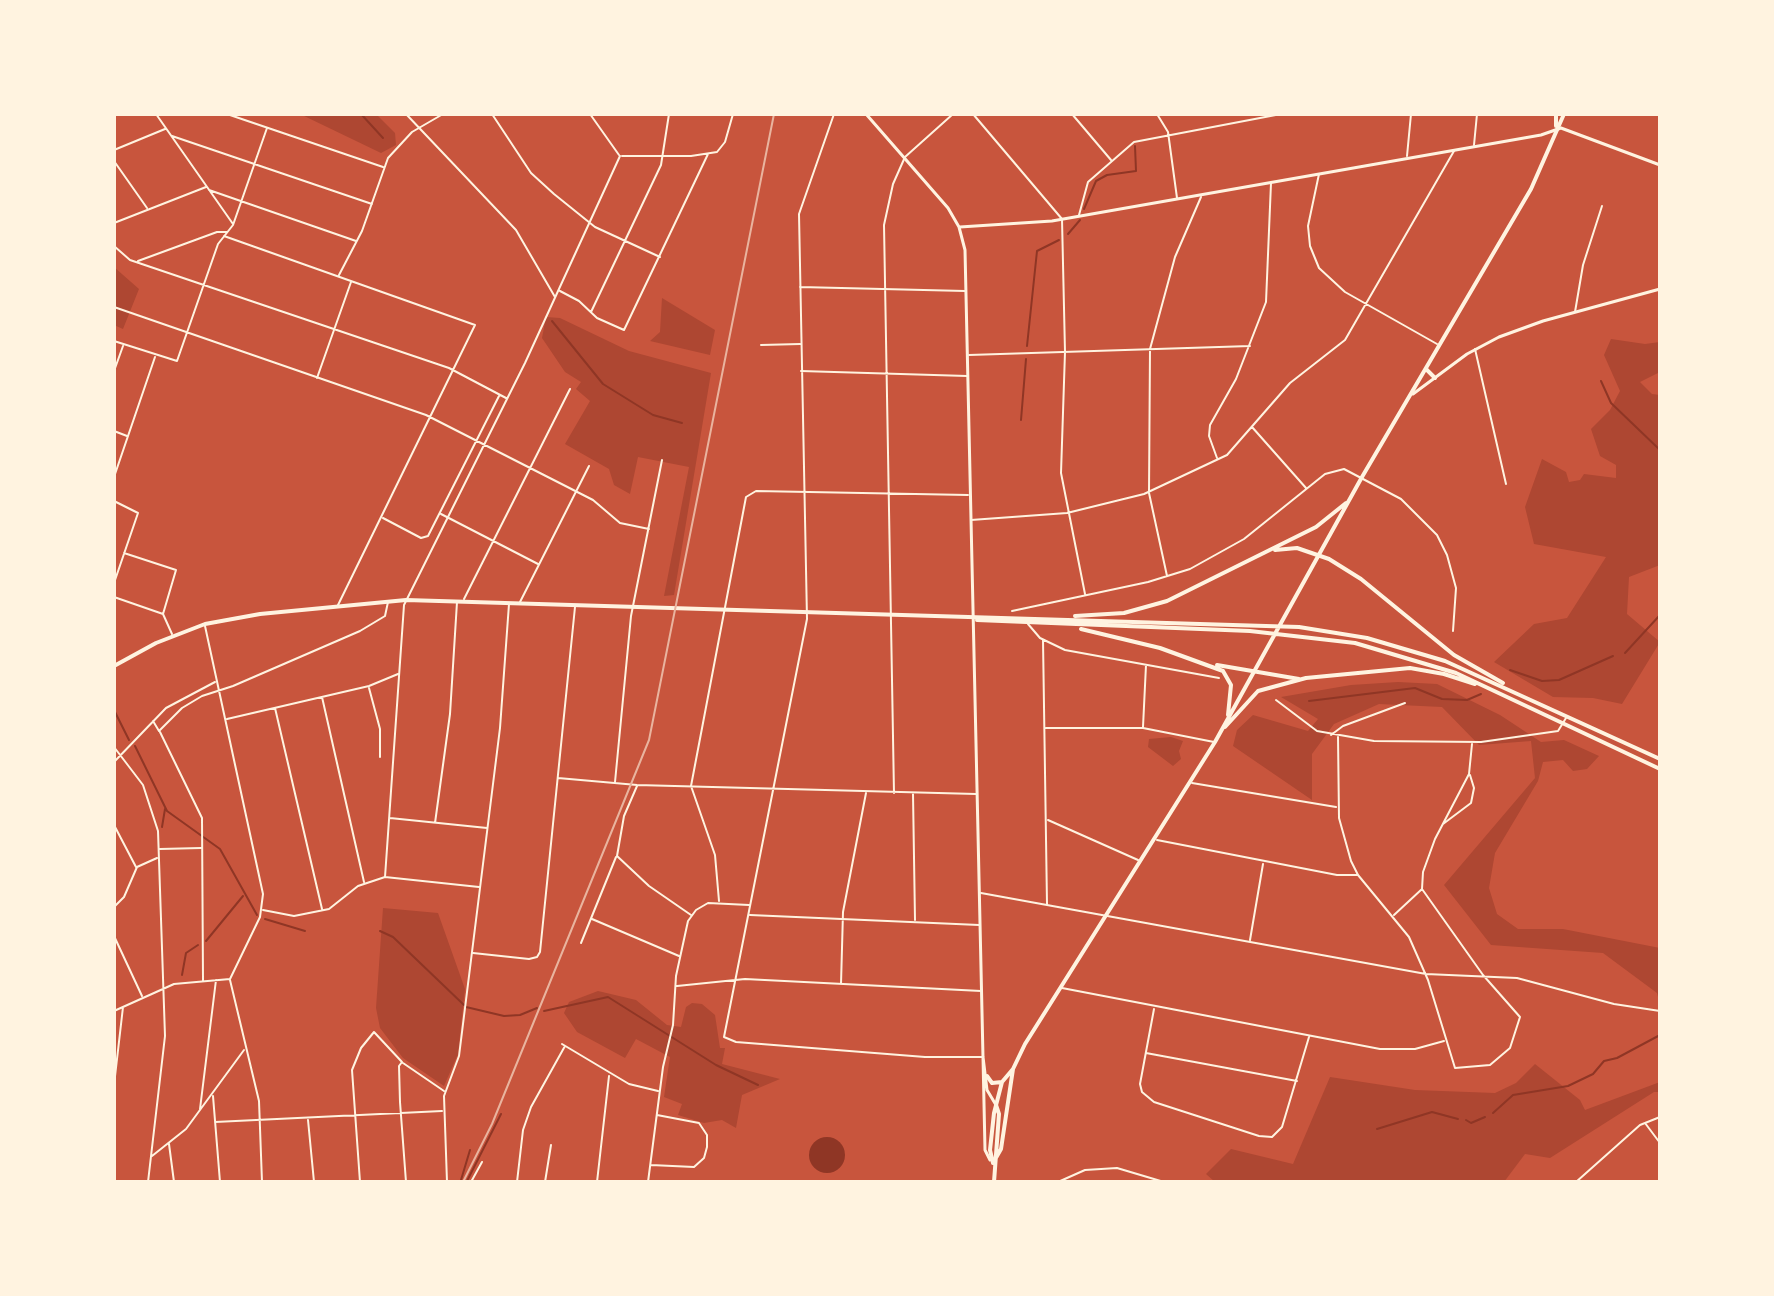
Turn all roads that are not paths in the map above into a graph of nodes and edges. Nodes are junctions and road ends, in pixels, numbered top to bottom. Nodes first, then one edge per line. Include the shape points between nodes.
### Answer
1 (156, 114) edge
2 (227, 114) edge
3 (406, 114) edge
4 (443, 114) edge
5 (492, 114) edge
6 (590, 114) edge
7 (669, 114) edge
8 (733, 114) edge
9 (834, 114) edge
10 (866, 114) edge
11 (953, 114) edge
12 (973, 114) edge
13 (1072, 114) edge
14 (1157, 114) edge
15 (1281, 114) edge
16 (1411, 114) edge
17 (1477, 114) edge
18 (1556, 114) edge
19 (1564, 114) edge
20 (267, 128) junction
21 (419, 128) junction
22 (166, 129) junction
23 (1556, 129) junction
24 (1168, 132) junction
25 (172, 136) junction
26 (1474, 146) junction
27 (1454, 149) junction
28 (114, 150) edge
29 (663, 154) junction
30 (708, 154) junction
31 (620, 156) junction
32 (905, 157) junction
33 (1407, 158) junction
34 (114, 161) edge
35 (1112, 161) junction
36 (255, 164) junction
37 (1660, 165) edge
38 (384, 168) junction
39 (1319, 173) junction
40 (1271, 182) junction
41 (208, 188) junction
42 (1204, 193) junction
43 (1177, 198) junction
44 (242, 201) junction
45 (372, 204) junction
46 (1602, 206) dead end
47 (148, 209) junction
48 (1079, 215) junction
49 (1062, 219) junction
50 (114, 223) edge
51 (590, 224) junction
52 (233, 225) junction
53 (959, 227) junction
54 (225, 234) junction
55 (357, 241) junction
56 (625, 241) junction
57 (114, 246) edge
58 (660, 257) junction
59 (137, 262) junction
60 (338, 277) junction
61 (351, 281) junction
62 (203, 284) junction
63 (800, 287) junction
64 (883, 289) junction
65 (1660, 289) edge
66 (559, 291) junction
67 (966, 291) junction
68 (555, 297) junction
69 (1366, 304) junction
70 (114, 307) edge
71 (591, 312) junction
72 (1575, 312) junction
73 (334, 329) junction
74 (187, 333) junction
75 (114, 341) edge
76 (123, 344) junction
77 (801, 344) junction
78 (761, 345) dead end
79 (1439, 345) junction
80 (1250, 346) junction
81 (1150, 349) junction
82 (1475, 349) junction
83 (1065, 352) junction
84 (968, 355) junction
85 (155, 356) junction
86 (1426, 368) junction
87 (114, 371) edge
88 (454, 371) junction
89 (801, 371) junction
90 (885, 373) junction
91 (968, 376) junction
92 (317, 378) junction
93 (1435, 378) junction
94 (570, 389) dead end
95 (499, 395) junction
96 (1410, 396) junction
97 (507, 398) junction
98 (430, 418) junction
99 (1252, 427) junction
100 (114, 431) edge
101 (128, 436) junction
102 (476, 441) junction
103 (484, 445) junction
104 (662, 460) dead end
105 (1218, 460) junction
106 (589, 466) dead end
107 (530, 468) junction
108 (114, 477) edge
109 (1362, 477) junction
110 (1506, 484) dead end
111 (1307, 489) junction
112 (576, 491) junction
113 (804, 493) junction
114 (1149, 493) junction
115 (888, 494) junction
116 (971, 495) junction
117 (1351, 498) junction
118 (114, 501) edge
119 (439, 513) junction
120 (1067, 513) junction
121 (447, 517) junction
122 (383, 518) junction
123 (971, 520) junction
124 (649, 529) junction
125 (493, 541) junction
126 (124, 553) junction
127 (1266, 553) junction
128 (1318, 555) junction
129 (539, 564) junction
130 (1167, 577) junction
131 (114, 583) edge
132 (1085, 596) junction
133 (114, 597) edge
134 (406, 600) junction
135 (460, 600) junction
136 (388, 602) junction
137 (509, 603) junction
138 (519, 603) junction
139 (338, 606) junction
140 (575, 606) junction
141 (633, 608) junction
142 (724, 611) junction
143 (1012, 611) dead end
144 (163, 614) junction
145 (807, 614) junction
146 (891, 617) junction
147 (1058, 618) junction
148 (975, 619) junction
149 (205, 624) junction
150 (1028, 624) junction
151 (1067, 626) junction
152 (1453, 631) dead end
153 (172, 635) junction
154 (1043, 640) junction
155 (1165, 650) junction
156 (115, 663) edge
157 (1147, 663) junction
158 (1252, 673) junction
159 (398, 674) junction
160 (1219, 678) dead end
161 (1301, 679) junction
162 (217, 681) junction
163 (369, 686) junction
164 (219, 691) junction
165 (322, 697) junction
166 (1530, 698) junction
167 (1276, 700) dead end
168 (1405, 703) dead end
169 (1525, 705) junction
170 (275, 708) junction
171 (1566, 715) junction
172 (1228, 717) junction
173 (225, 719) junction
174 (153, 721) junction
175 (1564, 723) junction
176 (1044, 728) junction
177 (1143, 728) junction
178 (159, 731) junction
179 (1220, 733) junction
180 (1331, 735) junction
181 (1338, 737) junction
182 (1215, 742) junction
183 (1472, 742) junction
184 (114, 747) edge
185 (121, 755) junction
186 (380, 757) dead end
187 (1660, 759) edge
188 (114, 762) edge
189 (1660, 769) edge
190 (1469, 774) junction
191 (558, 778) junction
192 (615, 783) junction
193 (1191, 783) junction
194 (637, 785) junction
195 (691, 786) junction
196 (773, 789) junction
197 (866, 792) junction
198 (894, 793) junction
199 (912, 793) junction
200 (978, 794) junction
201 (1338, 807) junction
202 (389, 818) junction
203 (1047, 820) junction
204 (435, 823) junction
205 (114, 825) edge
206 (1442, 825) junction
207 (487, 828) junction
208 (1156, 839) junction
209 (202, 848) junction
210 (158, 849) junction
211 (617, 856) junction
212 (158, 858) junction
213 (1263, 861) junction
214 (1141, 862) junction
215 (137, 867) junction
216 (1358, 875) junction
217 (385, 877) junction
218 (365, 883) junction
219 (480, 887) junction
220 (1422, 889) junction
221 (981, 893) junction
222 (719, 901) junction
223 (749, 905) junction
224 (1047, 905) junction
225 (114, 907) edge
226 (263, 910) junction
227 (322, 910) junction
228 (691, 915) junction
229 (747, 915) junction
230 (1393, 915) junction
231 (1106, 917) junction
232 (592, 919) junction
233 (843, 920) junction
234 (915, 922) junction
235 (980, 925) junction
236 (114, 936) edge
237 (1250, 941) junction
238 (581, 943) dead end
239 (472, 952) junction
240 (680, 957) junction
241 (1426, 974) junction
242 (1483, 975) junction
243 (230, 979) junction
244 (203, 980) junction
245 (216, 980) junction
246 (733, 981) junction
247 (841, 985) junction
248 (676, 986) junction
249 (1061, 988) junction
250 (161, 989) junction
251 (981, 991) junction
252 (143, 997) junction
253 (123, 1006) junction
254 (1154, 1008) junction
255 (114, 1011) edge
256 (1660, 1011) edge
257 (1309, 1036) junction
258 (1445, 1040) junction
259 (244, 1050) junction
260 (1145, 1053) junction
261 (983, 1057) junction
262 (402, 1062) junction
263 (1013, 1069) junction
264 (610, 1074) junction
265 (987, 1076) junction
266 (1298, 1081) junction
267 (1002, 1082) junction
268 (114, 1085) edge
269 (659, 1091) junction
270 (445, 1092) junction
271 (213, 1094) junction
272 (996, 1105) junction
273 (200, 1110) junction
274 (443, 1111) junction
275 (401, 1115) junction
276 (656, 1115) junction
277 (1660, 1117) edge
278 (355, 1118) junction
279 (308, 1120) junction
280 (260, 1121) junction
281 (215, 1122) junction
282 (1644, 1122) junction
283 (1660, 1143) edge
284 (169, 1144) junction
285 (551, 1145) dead end
286 (151, 1157) junction
287 (482, 1162) dead end
288 (992, 1162) junction
289 (650, 1165) junction
290 (1580, 1177) junction
291 (1067, 1180) edge
292 (148, 1182) edge
293 (174, 1182) edge
294 (220, 1182) edge
295 (262, 1182) edge
296 (314, 1182) edge
297 (360, 1182) edge
298 (406, 1182) edge
299 (447, 1182) edge
300 (471, 1182) edge
301 (517, 1182) edge
302 (545, 1182) edge
303 (597, 1182) edge
304 (648, 1182) edge
305 (994, 1182) edge
306 (1058, 1182) edge
307 (1164, 1182) edge
308 (1576, 1182) edge
309 (1584, 1182) edge

1 - 22 street
2 - 20 street
3 - 21 street
4 - 21 street
5 - 51 street via 531,173
6 - 31 street
7 - 29 street
8 - 30 street via 722,148
9 - 63 street via 800,205
10 - 32 main road
11 - 32 street
12 - 49 street
13 - 35 street
14 - 24 street
15 - 24 street
16 - 33 street
17 - 26 street
18 - 23 highway
19 - 23 highway
20 - 36 street
20 - 38 street
21 - 38 street via 394,149
21 - 68 street via 516,230
22 - 25 street
22 - 28 street
23 - 26 main road
23 - 37 main road via 1570,129
23 - 79 highway via 1531,189
24 - 35 street via 1134,142
24 - 43 street
25 - 36 street
25 - 41 street
26 - 27 main road
27 - 33 main road
27 - 69 street
29 - 30 street
29 - 31 street
29 - 56 street
30 - 58 street
31 - 51 street
32 - 53 main road
32 - 64 street via 884,217
33 - 39 main road
34 - 47 street
35 - 48 street via 1086,185
36 - 44 street
36 - 45 street
38 - 45 street
39 - 40 main road
39 - 69 street via 1309,215 1313,255 1329,279
40 - 42 main road
40 - 80 street via 1268,287
41 - 44 street
41 - 47 street
41 - 52 street
42 - 43 main road
42 - 81 street via 1175,257
43 - 48 main road
44 - 52 street
44 - 55 street
45 - 55 street
46 - 72 street
47 - 50 street
48 - 49 main road
49 - 53 main road
49 - 83 street
51 - 56 street
51 - 66 street
52 - 54 street
53 - 67 main road
54 - 59 street via 217,232
54 - 60 street
54 - 62 street
55 - 60 street
56 - 58 street
56 - 71 street
57 - 59 street
58 - 71 street via 624,330
59 - 62 street
60 - 61 street
61 - 73 street
61 - 88 street via 475,325
62 - 73 street
62 - 74 street
63 - 64 street
63 - 77 street
64 - 67 street
64 - 90 street
65 - 72 main road
66 - 68 street
66 - 71 street
67 - 84 main road
68 - 97 street
69 - 79 street
69 - 99 street via 1340,346 1290,383
70 - 74 street
72 - 82 main road
73 - 88 street
73 - 92 street
74 - 85 street via 175,361
74 - 92 street
75 - 76 street
76 - 85 street
76 - 87 street
77 - 78 street
77 - 89 street
79 - 86 highway
80 - 81 street
80 - 105 street via 1209,427
81 - 83 street
81 - 114 street
82 - 93 main road
82 - 110 street
83 - 84 street
83 - 120 street via 1060,462
84 - 91 main road
85 - 101 street
86 - 93 highway
86 - 96 highway
88 - 95 street
88 - 98 street
89 - 90 street
89 - 113 street
90 - 91 street
90 - 115 street
91 - 116 main road
92 - 98 street
93 - 96 main road
94 - 107 street
95 - 97 street
95 - 102 street
96 - 109 highway
97 - 103 street
98 - 102 street
98 - 122 street
99 - 105 street
99 - 111 street
100 - 101 street
101 - 108 street
102 - 103 street
102 - 119 street
103 - 107 street
103 - 121 street
104 - 124 street
105 - 114 street
106 - 112 street
107 - 112 street
107 - 125 street
109 - 111 street via 1335,469
109 - 117 highway
109 - 152 street via 1408,504 1437,535 1454,577
111 - 130 street via 1233,547
112 - 124 street via 620,523
112 - 129 street
113 - 115 street
113 - 142 street via 747,495
113 - 145 street
114 - 120 street
114 - 130 street
115 - 116 street
115 - 146 street
116 - 123 main road
117 - 127 highway via 1325,522
117 - 128 highway
118 - 126 street via 138,511
119 - 121 street
119 - 122 street via 424,539
120 - 123 street
120 - 132 street
121 - 125 street
121 - 134 street
122 - 139 street
123 - 148 main road
124 - 141 street
125 - 129 street
125 - 135 street
126 - 131 street
126 - 144 street via 176,570
127 - 128 highway via 1291,547
127 - 147 highway via 1148,608
128 - 158 highway
128 - 166 highway via 1361,579 1462,661
129 - 138 street
130 - 132 street
132 - 143 street
133 - 144 street
134 - 135 highway
134 - 136 highway
134 - 159 street
135 - 137 highway
135 - 204 street
136 - 139 highway
136 - 164 street via 387,615 370,626
137 - 138 highway
137 - 207 street
138 - 140 highway
139 - 149 highway
140 - 141 highway
140 - 191 street
141 - 142 highway
141 - 192 street
142 - 145 highway
142 - 195 street
144 - 153 street
145 - 146 highway
145 - 196 street
146 - 148 highway
146 - 198 street
147 - 148 highway
147 - 166 highway via 1299,627 1411,649
148 - 150 highway
148 - 200 main road
149 - 153 highway
149 - 162 street
150 - 151 highway
150 - 154 street
151 - 155 highway
151 - 169 highway via 1250,631 1355,643 1468,678
153 - 156 highway
154 - 157 street via 1065,650
154 - 176 street
155 - 158 highway
155 - 172 highway via 1227,674
157 - 160 street
157 - 177 street
158 - 161 highway
158 - 172 highway
159 - 163 street
159 - 202 street
161 - 169 highway via 1421,669
161 - 179 highway via 1255,692
162 - 164 street
162 - 174 street via 180,698
163 - 165 street
163 - 186 street via 380,729
164 - 173 street
164 - 178 street via 189,703
165 - 170 street
165 - 218 street
166 - 171 highway
167 - 180 street via 1312,728
168 - 180 street
169 - 175 highway
170 - 173 street
170 - 227 street
171 - 175 street
171 - 187 highway
172 - 179 highway
173 - 226 street via 253,836
174 - 178 street
174 - 185 street
175 - 183 street via 1558,731
175 - 189 highway
176 - 177 street
176 - 203 street
177 - 182 street
178 - 209 street via 200,808
179 - 182 highway
180 - 181 street
181 - 183 street
181 - 201 street
182 - 193 highway
183 - 190 street
184 - 185 street
185 - 188 street
185 - 210 street via 148,797
190 - 206 street
190 - 206 street via 1474,788 1471,803
191 - 192 street
191 - 239 street via 540,953 529,959
192 - 194 street
193 - 201 street
193 - 208 highway
194 - 195 street
194 - 211 street via 624,816
195 - 196 street
195 - 222 street via 715,855
196 - 197 street
196 - 223 street
197 - 198 street
197 - 233 street
198 - 199 street
199 - 200 street
199 - 234 street
200 - 221 main road
201 - 216 street via 1344,843
202 - 204 street
202 - 217 street
203 - 214 street
203 - 224 street
204 - 207 street
205 - 215 street
206 - 220 street via 1423,872
207 - 219 street
208 - 213 street
208 - 214 highway
209 - 210 street
209 - 244 street
210 - 212 street
211 - 228 street
211 - 232 street
212 - 215 street
212 - 250 street
213 - 216 street
213 - 237 street
214 - 231 highway
215 - 225 street
216 - 230 street
217 - 218 street
217 - 219 street
218 - 227 street via 336,906
219 - 239 street
220 - 230 street
220 - 242 street
221 - 224 street
221 - 235 main road
222 - 223 street
222 - 228 street
223 - 229 street
224 - 231 street
226 - 227 street via 294,916
226 - 243 street
228 - 240 street
229 - 233 street
229 - 246 street
230 - 241 street
231 - 237 street
231 - 249 highway
232 - 238 street
232 - 240 street
233 - 234 street
233 - 247 street
234 - 235 street
235 - 251 main road
236 - 252 street
237 - 241 street
239 - 270 street via 459,1056
240 - 248 street
241 - 242 street
241 - 258 street
242 - 256 street via 1528,980
242 - 258 street via 1518,1013 1520,1025 1512,1045 1490,1065 1455,1068
243 - 245 street
243 - 259 street
244 - 245 street
244 - 250 street
245 - 273 street
246 - 247 street
246 - 248 street
246 - 261 street via 724,1037 736,1042
247 - 251 street
248 - 269 street
249 - 254 street
249 - 263 highway
250 - 252 street
250 - 286 street via 165,1036
251 - 261 main road
252 - 253 street
253 - 255 street
253 - 268 street
254 - 257 street
254 - 260 street
257 - 258 street via 1389,1050
257 - 266 street
259 - 271 street
259 - 280 street
260 - 266 street
260 - 266 street via 1140,1087 1146,1097 1259,1136 1280,1131
261 - 265 main road
261 - 288 main road via 985,1150
262 - 270 street
262 - 275 street
262 - 278 street via 382,1037 371,1034 352,1065
263 - 267 highway
263 - 288 highway via 1001,1149
264 - 269 street via 635,1087
264 - 301 street via 563,1045 531,1109 519,1148
264 - 303 street
265 - 267 highway via 992,1083
265 - 272 main road via 987,1090
267 - 272 highway
269 - 276 street
270 - 274 street
271 - 273 street
271 - 281 street
272 - 288 highway
273 - 284 street
274 - 275 street
274 - 299 street
275 - 278 street
275 - 298 street
276 - 289 street
276 - 289 street via 699,1123 707,1147 694,1167
277 - 282 street
278 - 279 street
278 - 297 street
279 - 280 street
279 - 296 street
280 - 281 street
280 - 295 street
281 - 294 street
282 - 283 street
282 - 290 street
284 - 286 street
284 - 293 street
285 - 302 street
286 - 292 street
287 - 300 street
288 - 305 highway
289 - 304 street
290 - 308 street
290 - 309 street
291 - 306 street
291 - 307 street via 1091,1169 1117,1168

